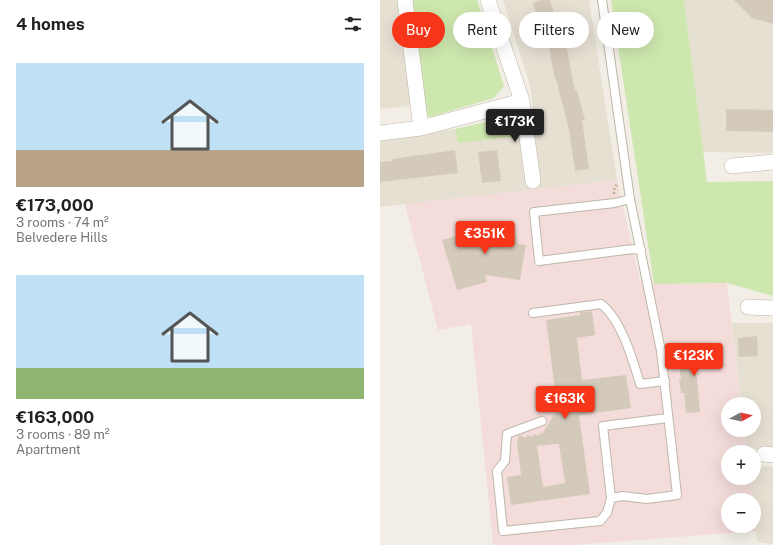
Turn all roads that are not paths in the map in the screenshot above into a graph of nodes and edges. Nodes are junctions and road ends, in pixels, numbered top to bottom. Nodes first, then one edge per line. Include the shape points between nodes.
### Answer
1 (405, 0) edge
2 (488, 0) edge
3 (602, 0) edge
4 (522, 101) junction
5 (421, 128) junction
6 (380, 133) edge
7 (773, 162) edge
8 (732, 166) dead end
9 (533, 181) dead end
10 (630, 199) junction
11 (641, 250) junction
12 (748, 307) dead end
13 (773, 308) edge
14 (533, 313) dead end
15 (665, 381) junction
16 (668, 418) junction
17 (542, 421) dead end
18 (611, 498) junction

1 - 5 street
2 - 4 street
3 - 10 lane
4 - 5 street
4 - 9 street
5 - 6 street
7 - 8 street
10 - 11 lane
10 - 11 lane via 534,212 539,261
11 - 15 lane
12 - 13 street
14 - 15 lane via 601,304 607,308 617,323 640,384
15 - 16 lane
16 - 18 lane via 603,426
16 - 18 lane via 677,494 647,499 623,496
17 - 18 lane via 507,434 505,461 497,471 503,531 600,522 607,513

